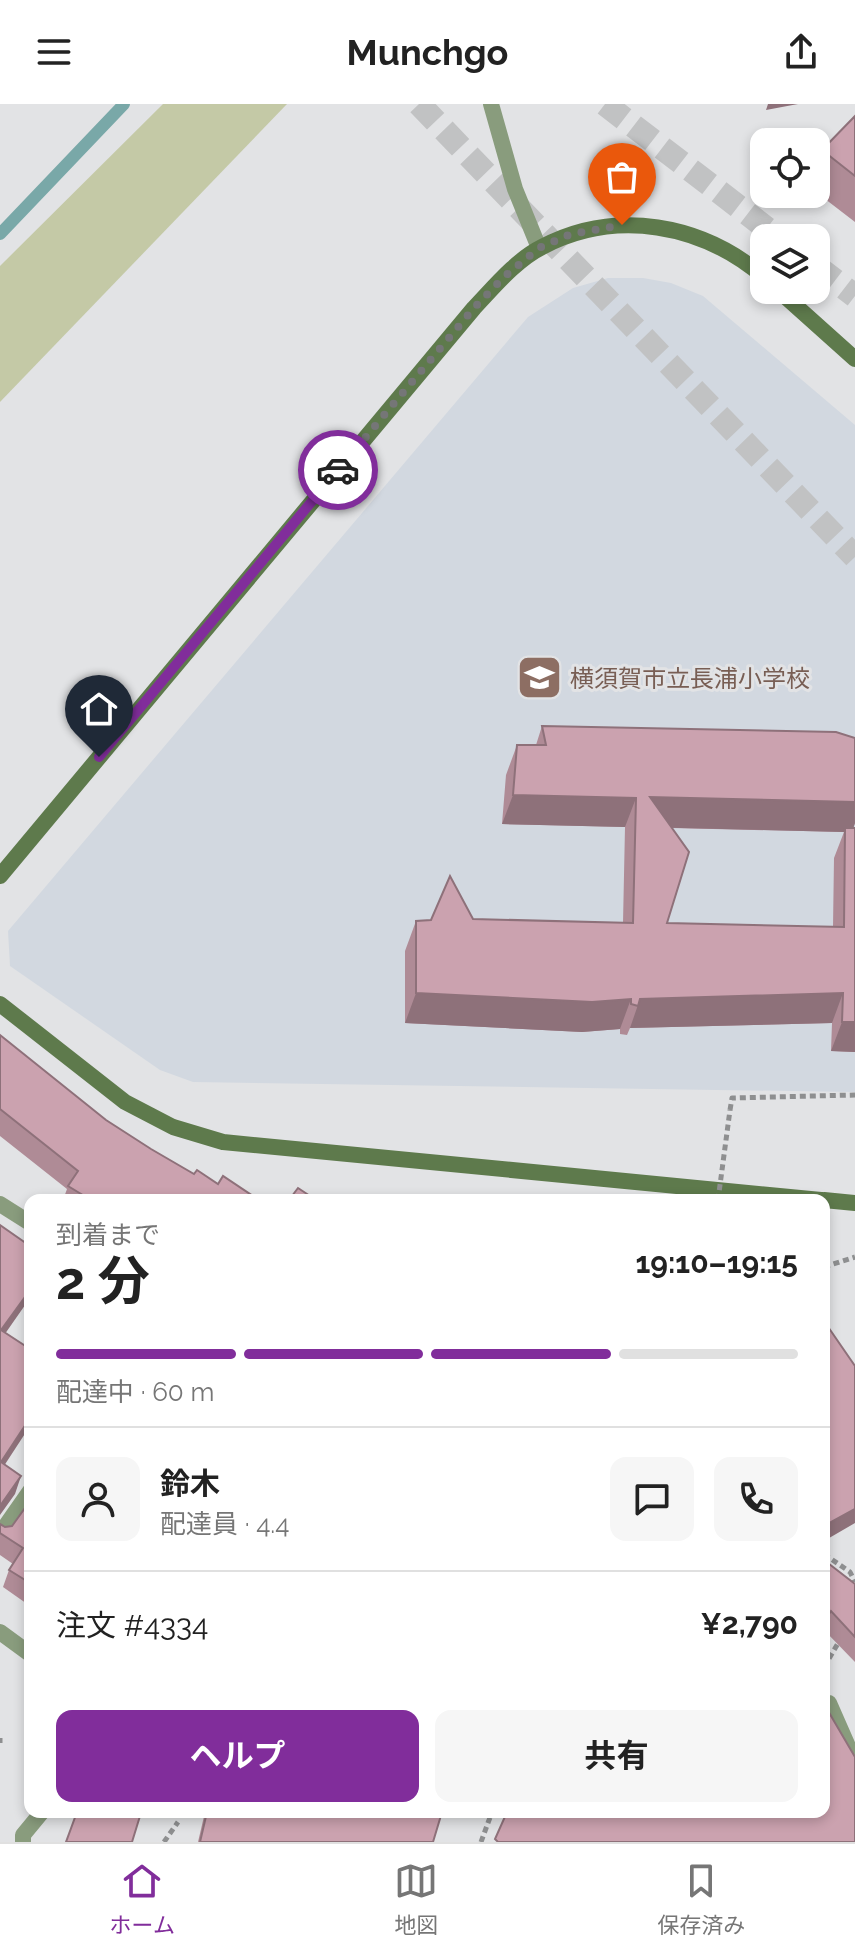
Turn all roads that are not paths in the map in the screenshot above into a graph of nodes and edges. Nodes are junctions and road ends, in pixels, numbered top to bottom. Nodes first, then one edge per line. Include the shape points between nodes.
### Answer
1 (491, 104) edge
2 (539, 248) junction
3 (750, 268) edge
4 (794, 304) edge
5 (855, 359) edge
6 (0, 876) edge
7 (0, 1004) edge
8 (761, 1194) edge
9 (830, 1201) edge
10 (855, 1203) edge
11 (0, 1204) edge
12 (24, 1219) edge
13 (24, 1500) edge
14 (0, 1534) edge
15 (0, 1632) edge
16 (24, 1650) edge
17 (830, 1705) edge
18 (855, 1762) edge
19 (37, 1818) edge
20 (23, 1842) edge

1 - 2 street via 515,189
2 - 3 street via 603,226 641,225 683,232 716,245
2 - 6 street via 474,308
4 - 5 street
7 - 8 street via 125,1102 173,1127 223,1142
9 - 10 street
11 - 12 street
13 - 14 street
15 - 16 street
17 - 18 street
19 - 20 street

